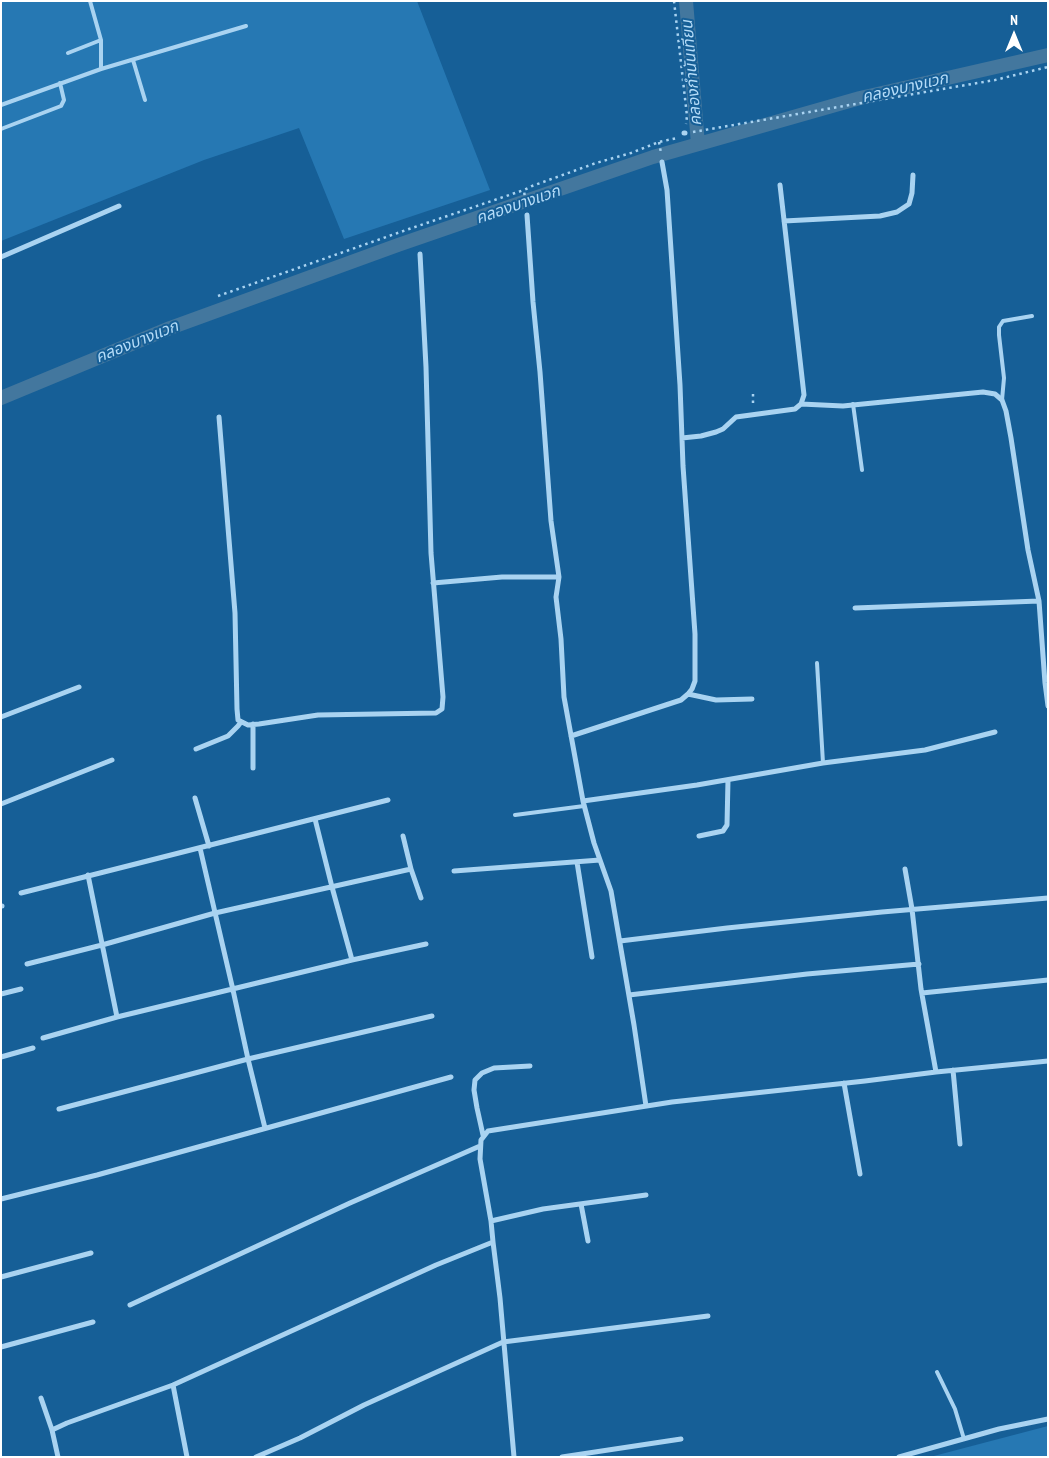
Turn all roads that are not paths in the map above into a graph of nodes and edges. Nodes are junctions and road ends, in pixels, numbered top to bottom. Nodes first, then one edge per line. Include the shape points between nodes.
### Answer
1 (90, 1) edge
2 (246, 26) dead end
3 (101, 40) junction
4 (68, 53) dead end
5 (132, 60) junction
6 (102, 69) junction
7 (60, 83) junction
8 (145, 100) dead end
9 (1, 105) edge
10 (1, 129) edge
11 (662, 162) dead end
12 (913, 175) dead end
13 (780, 185) dead end
14 (119, 206) dead end
15 (527, 215) dead end
16 (784, 222) junction
17 (420, 254) dead end
18 (1, 257) edge
19 (1032, 316) dead end
20 (1002, 400) junction
21 (801, 404) junction
22 (853, 404) junction
23 (219, 417) dead end
24 (682, 438) junction
25 (862, 470) dead end
26 (559, 577) junction
27 (433, 583) junction
28 (1039, 601) junction
29 (855, 608) dead end
30 (816, 663) dead end
31 (79, 687) dead end
32 (688, 694) junction
33 (752, 699) dead end
34 (1048, 706) edge
35 (1, 717) edge
36 (241, 722) junction
37 (253, 724) junction
38 (994, 732) dead end
39 (571, 736) junction
40 (196, 748) dead end
41 (112, 760) dead end
42 (823, 763) junction
43 (253, 768) dead end
44 (728, 780) junction
45 (195, 798) dead end
46 (388, 800) dead end
47 (583, 803) junction
48 (1, 804) edge
49 (515, 816) dead end
50 (315, 819) junction
51 (404, 836) dead end
52 (699, 836) dead end
53 (208, 846) junction
54 (200, 848) junction
55 (600, 860) junction
56 (577, 862) junction
57 (411, 869) junction
58 (905, 869) dead end
59 (454, 871) dead end
60 (88, 875) junction
61 (332, 887) junction
62 (21, 893) dead end
63 (421, 898) dead end
64 (1048, 898) edge
65 (912, 909) junction
66 (215, 913) junction
67 (620, 941) junction
68 (426, 944) dead end
69 (102, 945) junction
70 (592, 957) dead end
71 (352, 960) junction
72 (27, 964) dead end
73 (918, 964) junction
74 (1048, 980) edge
75 (21, 989) dead end
76 (233, 990) junction
77 (922, 993) junction
78 (1, 994) edge
79 (629, 995) junction
80 (432, 1016) dead end
81 (117, 1017) junction
82 (43, 1038) dead end
83 (33, 1048) dead end
84 (1, 1056) edge
85 (248, 1059) junction
86 (1048, 1061) edge
87 (530, 1066) dead end
88 (953, 1070) junction
89 (936, 1072) junction
90 (451, 1077) dead end
91 (844, 1083) junction
92 (646, 1106) junction
93 (59, 1109) dead end
94 (265, 1128) junction
95 (483, 1136) junction
96 (960, 1144) dead end
97 (480, 1146) junction
98 (860, 1174) dead end
99 (646, 1195) dead end
100 (1, 1199) edge
101 (581, 1204) junction
102 (491, 1221) junction
103 (588, 1241) dead end
104 (492, 1242) junction
105 (91, 1253) dead end
106 (1, 1277) edge
107 (130, 1305) dead end
108 (708, 1316) dead end
109 (93, 1322) dead end
110 (503, 1342) junction
111 (1, 1347) edge
112 (937, 1372) dead end
113 (173, 1385) junction
114 (41, 1398) dead end
115 (1048, 1419) edge
116 (52, 1430) junction
117 (681, 1439) dead end
118 (964, 1439) junction
119 (58, 1457) edge
120 (187, 1457) edge
121 (256, 1457) edge
122 (514, 1457) edge
123 (562, 1457) edge
124 (899, 1457) edge

1 - 3 lane
2 - 5 lane
3 - 4 lane
3 - 6 lane
5 - 6 lane
5 - 8 lane
6 - 7 lane
7 - 9 lane
7 - 10 lane via 64,100 61,106
11 - 24 street via 667,190
12 - 16 street via 909,204 896,212 880,216
13 - 16 street
14 - 18 street
15 - 26 street via 551,520
16 - 21 street via 804,395
17 - 27 street
19 - 20 lane via 1003,321 999,327 1004,378
20 - 22 street via 995,394 983,392
20 - 28 street
21 - 22 street
21 - 24 street via 794,408 736,417 716,432
22 - 25 lane
23 - 36 street via 235,613 236,709
24 - 32 street via 695,634 695,681
26 - 27 street via 502,577
26 - 39 street via 556,597 564,697
27 - 37 street via 442,709 436,713 318,714
28 - 29 street
28 - 34 street
30 - 42 lane
31 - 35 street
32 - 33 street via 716,700
32 - 39 street via 681,700
36 - 37 street
36 - 40 street via 228,736
37 - 43 street
38 - 42 street via 925,750
39 - 47 street
41 - 48 street
42 - 44 street
44 - 47 street
44 - 52 street via 727,825 723,831
45 - 53 street
46 - 50 street
47 - 49 lane
47 - 55 street
50 - 53 street
50 - 61 street
51 - 57 street
53 - 54 street
54 - 60 street
54 - 66 street
55 - 56 street
55 - 67 street via 611,891
56 - 59 street
56 - 70 street
57 - 61 street
57 - 63 street
58 - 65 street
60 - 62 street
60 - 69 street
61 - 66 street
61 - 71 street
64 - 65 street
65 - 67 street
65 - 73 street
66 - 69 street
66 - 76 street
67 - 79 street
68 - 71 street
69 - 72 street
69 - 81 street
71 - 76 street
73 - 77 street
73 - 79 street
74 - 77 street
75 - 78 street
76 - 81 street
76 - 85 street
77 - 89 street
79 - 92 street
80 - 85 street
81 - 82 street
83 - 84 street
85 - 93 street
85 - 94 street
86 - 88 street
87 - 95 street via 494,1068 475,1080
88 - 89 street
88 - 96 street
89 - 91 street
90 - 94 street
91 - 92 street
91 - 98 street
92 - 95 street via 510,1126 488,1131
94 - 100 street
95 - 97 street
97 - 102 street
97 - 107 street
99 - 101 street
101 - 102 street
101 - 103 street
102 - 104 street
104 - 110 street
104 - 113 street
105 - 106 street
108 - 110 street
109 - 111 street
110 - 121 street
110 - 122 street
112 - 118 lane via 955,1409
113 - 116 street
113 - 120 street
114 - 116 street
115 - 118 street
116 - 119 street
117 - 123 street
118 - 124 street

